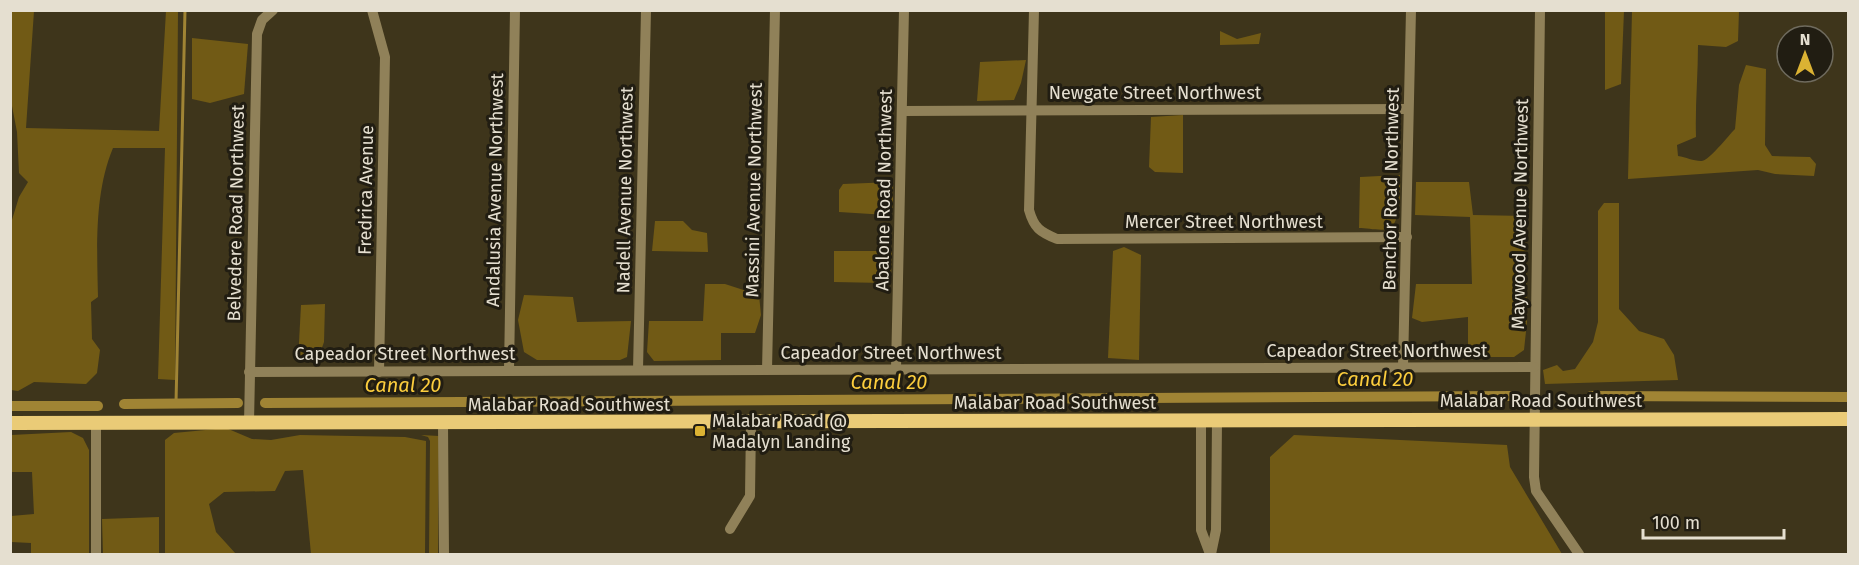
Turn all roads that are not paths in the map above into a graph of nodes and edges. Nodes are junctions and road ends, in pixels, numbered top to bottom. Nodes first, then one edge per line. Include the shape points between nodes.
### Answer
1 (273, 10) edge
2 (372, 10) edge
3 (515, 10) edge
4 (646, 10) edge
5 (775, 10) edge
6 (904, 10) edge
7 (1034, 10) edge
8 (1411, 10) edge
9 (1540, 10) edge
10 (1408, 109) junction
11 (1032, 110) junction
12 (902, 111) junction
13 (1407, 237) junction
14 (1403, 367) junction
15 (1534, 367) junction
16 (896, 369) junction
17 (508, 370) junction
18 (638, 370) junction
19 (766, 370) junction
20 (249, 372) junction
21 (379, 372) junction
22 (1848, 418) edge
23 (1535, 419) junction
24 (1201, 421) junction
25 (1217, 421) junction
26 (751, 422) junction
27 (10, 423) edge
28 (249, 423) junction
29 (96, 424) junction
30 (444, 424) junction
31 (730, 529) dead end
32 (96, 555) edge
33 (444, 555) edge
34 (1211, 555) edge
35 (1579, 555) edge

1 - 20 street, Belvedere Road Northwest via 262,20 257,34
2 - 21 street, Fredrica Avenue via 385,57
3 - 17 street, Andalusia Avenue Northwest
4 - 18 street, Nadell Avenue Northwest
5 - 19 street, Massini Avenue Northwest
6 - 12 street, Abalone Road Northwest
7 - 11 street
8 - 10 street, Benchor Road Northwest
9 - 15 street, Maywood Avenue Northwest
10 - 11 street, Newgate Street Northwest
10 - 13 street, Benchor Road Northwest
11 - 12 street, Newgate Street Northwest
11 - 13 street, Mercer Street Northwest via 1029,210 1034,225 1057,239
12 - 16 street, Abalone Road Northwest
13 - 14 street, Benchor Road Northwest
14 - 15 street, Capeador Street Northwest
14 - 16 street, Capeador Street Northwest
15 - 23 street, Maywood Avenue Northwest
16 - 19 street, Capeador Street Northwest
17 - 18 street, Capeador Street Northwest
17 - 21 street, Capeador Street Northwest
18 - 19 street, Capeador Street Northwest
20 - 21 street, Capeador Street Northwest
20 - 28 street, Belvedere Road Northwest
22 - 23 main road, Malabar Road Southwest
23 - 25 main road, Malabar Road Southwest
23 - 35 street, Maywood Avenue Northwest via 1536,491
24 - 25 main road, Malabar Road Southwest
24 - 26 main road, Malabar Road Southwest
24 - 34 street via 1200,530
25 - 34 street via 1216,530
26 - 30 main road, Malabar Road Southwest
26 - 31 street via 750,496
27 - 29 main road, Malabar Road Southwest
28 - 29 main road, Malabar Road Southwest
28 - 30 main road, Malabar Road Southwest
29 - 32 street
30 - 33 street

